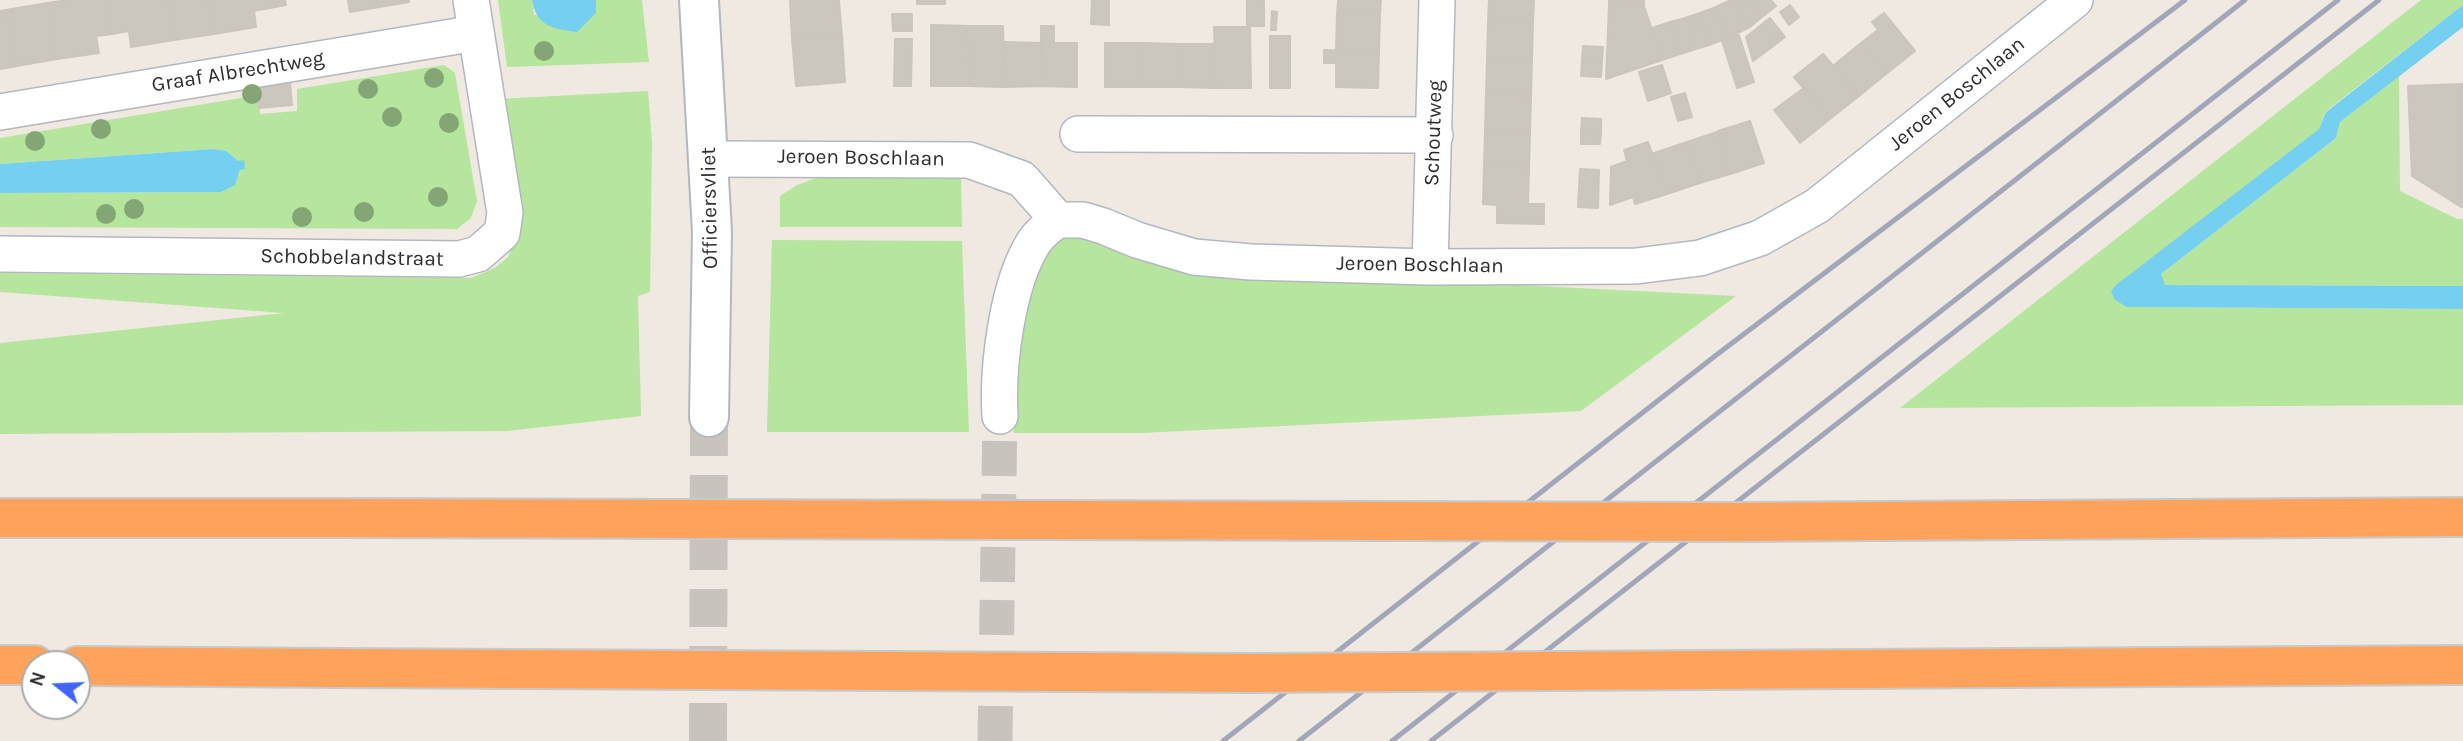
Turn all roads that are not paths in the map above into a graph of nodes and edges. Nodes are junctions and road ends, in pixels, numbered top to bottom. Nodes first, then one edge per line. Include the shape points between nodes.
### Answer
1 (699, 0) edge
2 (1437, 0) edge
3 (2075, 0) edge
4 (474, 16) edge
5 (0, 112) edge
6 (1078, 134) dead end
7 (1435, 135) junction
8 (710, 159) junction
9 (1058, 220) junction
10 (0, 254) edge
11 (1430, 267) junction
12 (1000, 416) tunnel mouth
13 (709, 417) tunnel mouth
14 (2463, 517) edge
15 (0, 518) edge
16 (0, 665) edge
17 (21, 665) edge
18 (2463, 665) edge
19 (91, 666) edge

1 - 8 main road, Officiersvliet
2 - 7 street, Schoutweg
3 - 11 street, Jeroen Boschlaan via 1817,206 1760,238 1700,258 1636,266
4 - 5 street, Graaf Albrechtweg
4 - 10 street, Schobbelandstraat via 505,213 502,233 478,254 459,260
6 - 7 street
7 - 11 street, Schoutweg
8 - 9 street, Jeroen Boschlaan via 969,160 1022,179
8 - 13 main road, Officiersvliet
9 - 11 street, Jeroen Boschlaan via 1083,220 1194,257
9 - 12 street via 1033,243 1011,307 1002,340
14 - 15 highway, bridge via 1738,522
16 - 17 highway
18 - 19 highway, bridge via 1266,673

